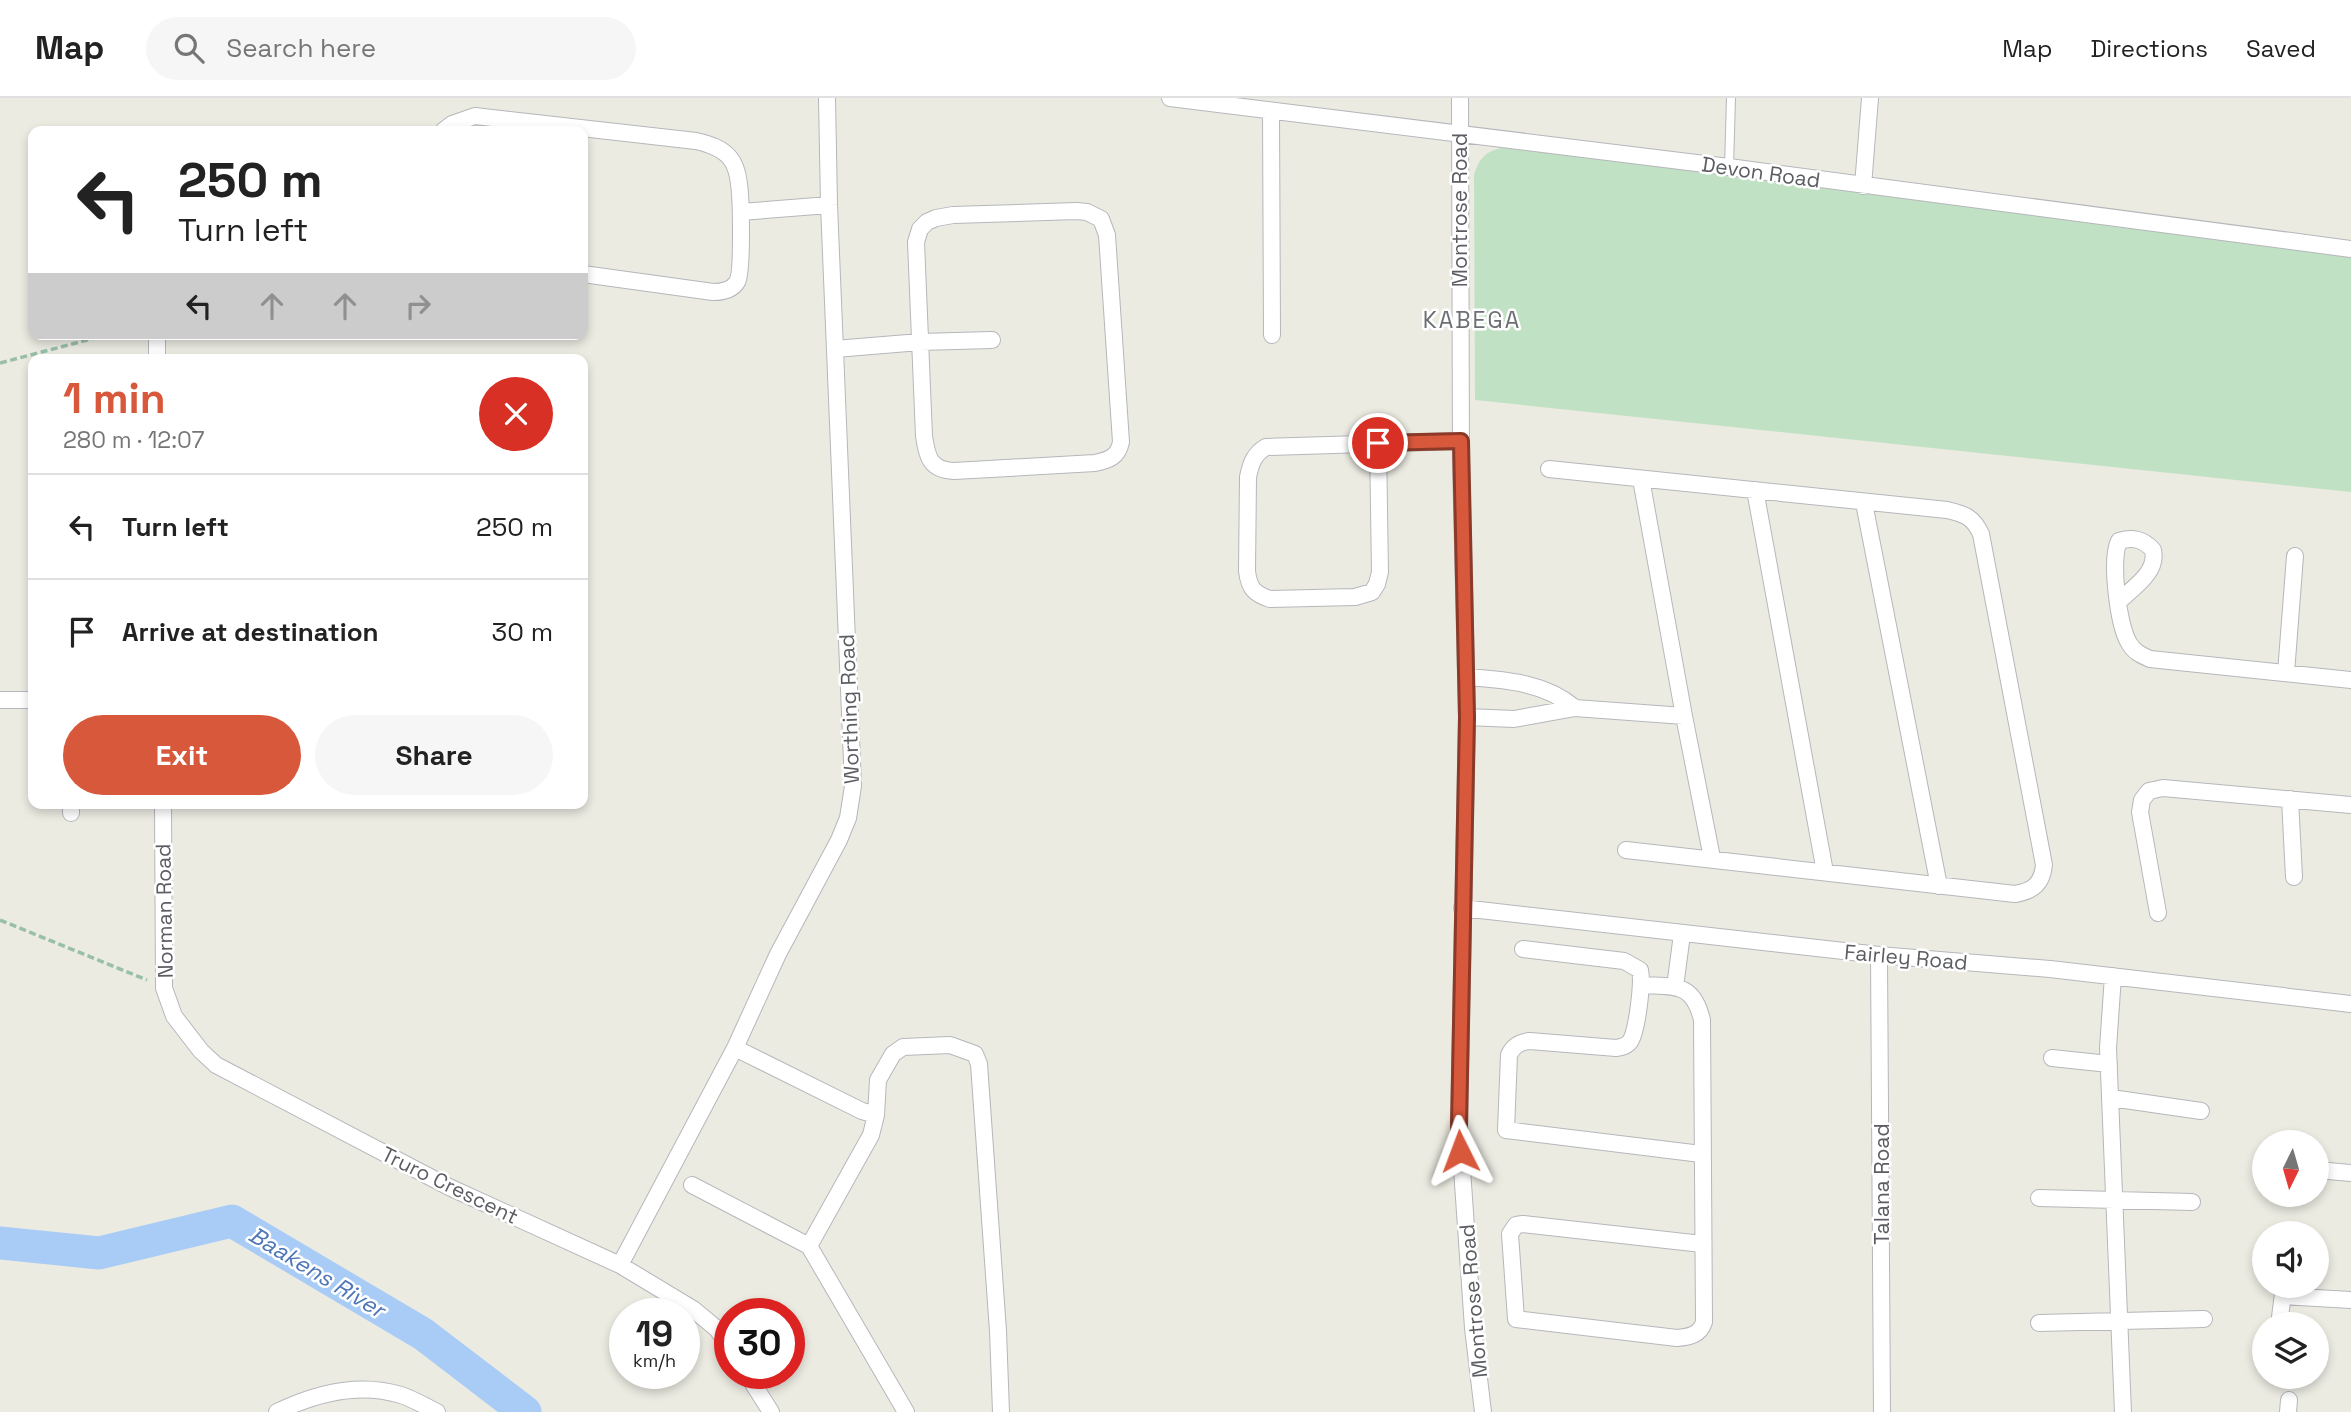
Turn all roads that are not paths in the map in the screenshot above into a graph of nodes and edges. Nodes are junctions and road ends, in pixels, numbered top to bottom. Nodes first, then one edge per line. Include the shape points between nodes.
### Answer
1 (827, 98) edge
2 (1170, 98) edge
3 (1460, 98) edge
4 (1731, 98) edge
5 (1870, 98) edge
6 (1271, 111) junction
7 (449, 126) edge
8 (559, 126) edge
9 (588, 130) edge
10 (1458, 134) junction
11 (1729, 167) junction
12 (1863, 186) junction
13 (829, 205) junction
14 (741, 212) junction
15 (2351, 249) edge
16 (588, 275) edge
17 (1272, 335) dead end
18 (992, 341) dead end
19 (920, 342) junction
20 (835, 349) junction
21 (1461, 441) junction
22 (1378, 443) junction
23 (1549, 469) dead end
24 (1641, 480) junction
25 (1755, 490) junction
26 (1864, 503) junction
27 (2295, 556) dead end
28 (2119, 601) dead end
29 (2286, 673) junction
30 (1466, 677) junction
31 (2351, 680) edge
32 (0, 700) edge
33 (28, 700) edge
34 (1575, 708) junction
35 (1684, 716) junction
36 (1467, 717) junction
37 (2290, 799) junction
38 (2351, 805) edge
39 (163, 809) edge
40 (1626, 850) dead end
41 (1713, 858) junction
42 (1825, 872) junction
43 (2294, 877) dead end
44 (1939, 886) junction
45 (1462, 908) junction
46 (2158, 913) dead end
47 (1682, 934) junction
48 (1523, 949) dead end
49 (1879, 955) junction
50 (2113, 976) junction
51 (1642, 985) junction
52 (1675, 987) junction
53 (2351, 1004) edge
54 (174, 1016) joint
55 (735, 1048) junction
56 (2052, 1058) dead end
57 (2109, 1064) junction
58 (2110, 1098) junction
59 (2201, 1111) dead end
60 (876, 1115) junction
61 (1701, 1154) junction
62 (2329, 1171) edge
63 (2351, 1173) edge
64 (692, 1185) dead end
65 (2039, 1198) dead end
66 (2115, 1200) junction
67 (2192, 1202) dead end
68 (1702, 1244) junction
69 (809, 1246) junction
70 (620, 1265) junction
71 (2329, 1297) edge
72 (2351, 1300) edge
73 (2204, 1319) dead end
74 (2120, 1321) junction
75 (2039, 1323) dead end
76 (714, 1326) edge
77 (756, 1389) edge
78 (277, 1412) edge
79 (436, 1412) edge
80 (771, 1412) edge
81 (906, 1412) edge
82 (1001, 1412) edge
83 (1483, 1412) edge
84 (1882, 1412) edge
85 (2123, 1412) edge

1 - 13 street, Worthing Road
2 - 6 street, Devon Road
3 - 10 street, Montrose Road
4 - 11 lane
5 - 12 street
6 - 10 street, Devon Road
6 - 17 street
7 - 8 street via 475,116
9 - 14 street via 709,144 736,167
10 - 11 street, Devon Road
10 - 21 street, Montrose Road
11 - 12 street, Devon Road
12 - 15 street, Devon Road
13 - 14 street
13 - 20 street, Worthing Road
14 - 16 street via 739,277 727,290 713,292
18 - 19 street
19 - 19 street via 924,436 929,458 943,471 1095,463 1119,451 1107,235 1095,214 953,215 927,222 916,242
19 - 20 street
20 - 55 street, Worthing Road via 853,786 839,840 778,954
21 - 22 street
21 - 30 street, Montrose Road
22 - 22 street via 1380,572 1372,592 1354,597 1282,599 1257,595 1247,571 1248,477 1254,457 1266,447
23 - 24 street
24 - 25 street
24 - 35 street
25 - 26 street
25 - 42 street
26 - 44 street
26 - 44 street via 1966,515 1981,534 2043,877 2028,892 2015,894
27 - 29 street
28 - 29 street via 2124,633 2138,654
29 - 31 street
30 - 34 street via 1526,683
30 - 36 street, Montrose Road
32 - 33 street
34 - 35 street
34 - 36 street via 1514,719
35 - 41 street
36 - 45 street, Montrose Road
37 - 38 street
37 - 43 street
37 - 46 street via 2163,788 2149,791 2140,812
39 - 54 street, Norman Road via 164,988
40 - 41 street
41 - 42 street
42 - 44 street
45 - 47 street, Fairley Road
45 - 83 street, Montrose Road via 1459,1126
47 - 49 street, Fairley Road
47 - 52 street
48 - 51 street via 1625,961 1640,970
49 - 50 street, Fairley Road
49 - 84 street, Talana Road
50 - 53 street, Fairley Road
50 - 57 street
51 - 52 street
51 - 61 street via 1632,1039 1625,1046 1530,1041 1511,1049 1506,1130
52 - 61 street via 1698,1001 1702,1020
54 - 70 street, Truro Crescent via 216,1065 449,1187
55 - 60 street
55 - 70 street, Worthing Road
56 - 57 street
57 - 58 street
58 - 59 street
58 - 66 street
60 - 69 street via 870,1135
60 - 82 street via 878,1080 893,1054 903,1047 950,1045 975,1054
61 - 68 street
62 - 63 street
64 - 69 street
65 - 66 street
66 - 67 street
66 - 74 street
68 - 68 street via 1516,1225 1510,1234 1516,1319 1677,1338 1695,1335 1704,1322
69 - 81 street
70 - 76 street, Truro Crescent
71 - 72 street
73 - 74 street
74 - 75 street
74 - 85 street
77 - 80 street
78 - 79 street via 320,1394 378,1389

